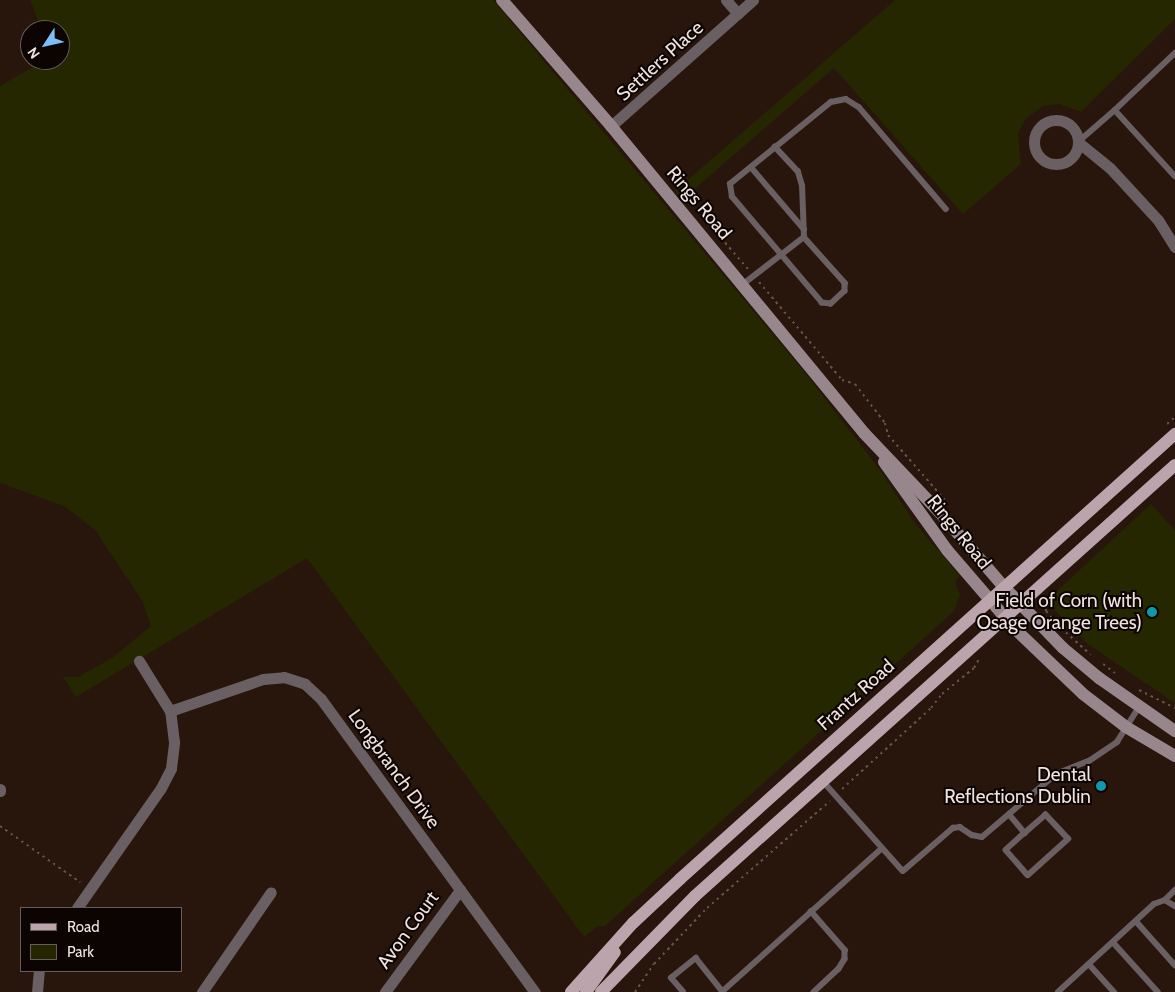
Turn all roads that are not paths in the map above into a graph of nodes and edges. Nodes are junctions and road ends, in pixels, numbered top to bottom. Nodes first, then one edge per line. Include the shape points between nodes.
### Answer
1 (502, 0) edge
2 (726, 0) edge
3 (753, 0) edge
4 (738, 14) junction
5 (1175, 53) edge
6 (1115, 110) junction
7 (611, 126) junction
8 (1078, 142) junction
9 (775, 147) junction
10 (750, 167) junction
11 (1175, 176) edge
12 (946, 209) dead end
13 (804, 230) junction
14 (1172, 234) edge
15 (804, 238) junction
16 (1175, 248) edge
17 (782, 254) junction
18 (742, 286) junction
19 (864, 433) junction
20 (1175, 434) edge
21 (1175, 465) edge
22 (1004, 587) junction
23 (990, 600) junction
24 (1020, 604) junction
25 (1005, 617) junction
26 (139, 661) dead end
27 (1139, 707) junction
28 (170, 711) junction
29 (1126, 727) junction
30 (1175, 731) edge
31 (1175, 756) edge
32 (823, 781) junction
33 (1009, 814) junction
34 (1025, 833) junction
35 (882, 848) junction
36 (460, 890) junction
37 (1175, 890) edge
38 (271, 892) dead end
39 (1165, 900) junction
40 (1175, 906) edge
41 (78, 907) edge
42 (811, 911) junction
43 (1136, 921) junction
44 (627, 930) junction
45 (1113, 942) junction
46 (1089, 964) junction
47 (1175, 965) edge
48 (39, 972) edge
49 (724, 991) edge
50 (37, 992) edge
51 (202, 992) edge
52 (385, 992) edge
53 (535, 992) edge
54 (572, 992) edge
55 (586, 992) edge
56 (601, 992) edge
57 (683, 992) edge
58 (814, 992) edge
59 (1058, 992) edge
60 (1114, 992) edge
61 (1158, 992) edge

1 - 7 main road, Rings Road
2 - 4 street
3 - 4 street, Settlers Place
4 - 7 street, Settlers Place
5 - 6 lane
6 - 8 lane
6 - 11 lane
7 - 18 main road, Rings Road
8 - 8 street via 1072,126 1058,120 1043,123 1033,143 1043,161 1057,165 1070,160
8 - 14 street via 1110,168
9 - 10 lane
9 - 12 lane via 830,102 846,99 859,107
9 - 13 lane via 798,172 802,186
10 - 13 lane
10 - 17 lane via 730,184 732,197
13 - 15 lane
14 - 16 street
15 - 17 lane
15 - 17 lane via 845,283 845,291 831,304 822,303
17 - 18 lane
18 - 19 main road, Rings Road
19 - 22 main road, Rings Road via 942,515
19 - 23 main road, Rings Road via 916,511
20 - 22 main road, Frantz Road
21 - 24 main road
22 - 23 main road, Frantz Road
22 - 24 main road, Rings Road
23 - 25 main road, Rings Road
23 - 44 main road, Frantz Road
24 - 25 main road
24 - 27 main road, Rings Road via 1063,648
25 - 29 main road, Rings Road via 1052,666
25 - 32 main road
26 - 28 street
27 - 29 lane
27 - 30 main road, Rings Road
28 - 36 street, Longbranch Drive via 263,679 284,677 305,684 321,698
28 - 41 street via 174,742 171,768 161,788
29 - 31 main road, Rings Road
29 - 33 lane via 1117,742 1089,761 1056,774
32 - 35 lane
32 - 56 main road via 650,939
33 - 34 lane
33 - 35 lane via 982,837 972,836 960,827 953,828 903,871
34 - 34 lane via 1006,850 1028,875 1068,839 1046,814
35 - 42 lane
36 - 52 street, Avon Court
36 - 53 street, Longbranch Drive
37 - 39 lane
38 - 51 street
39 - 40 lane
39 - 43 lane via 1154,904
42 - 49 lane
42 - 58 lane via 845,950 845,959 839,969
43 - 45 lane
43 - 47 lane
44 - 54 main road, Frantz Road
44 - 55 main road
45 - 46 lane
45 - 61 lane
46 - 59 lane
46 - 60 lane
48 - 50 street
49 - 57 lane via 696,958 671,978

